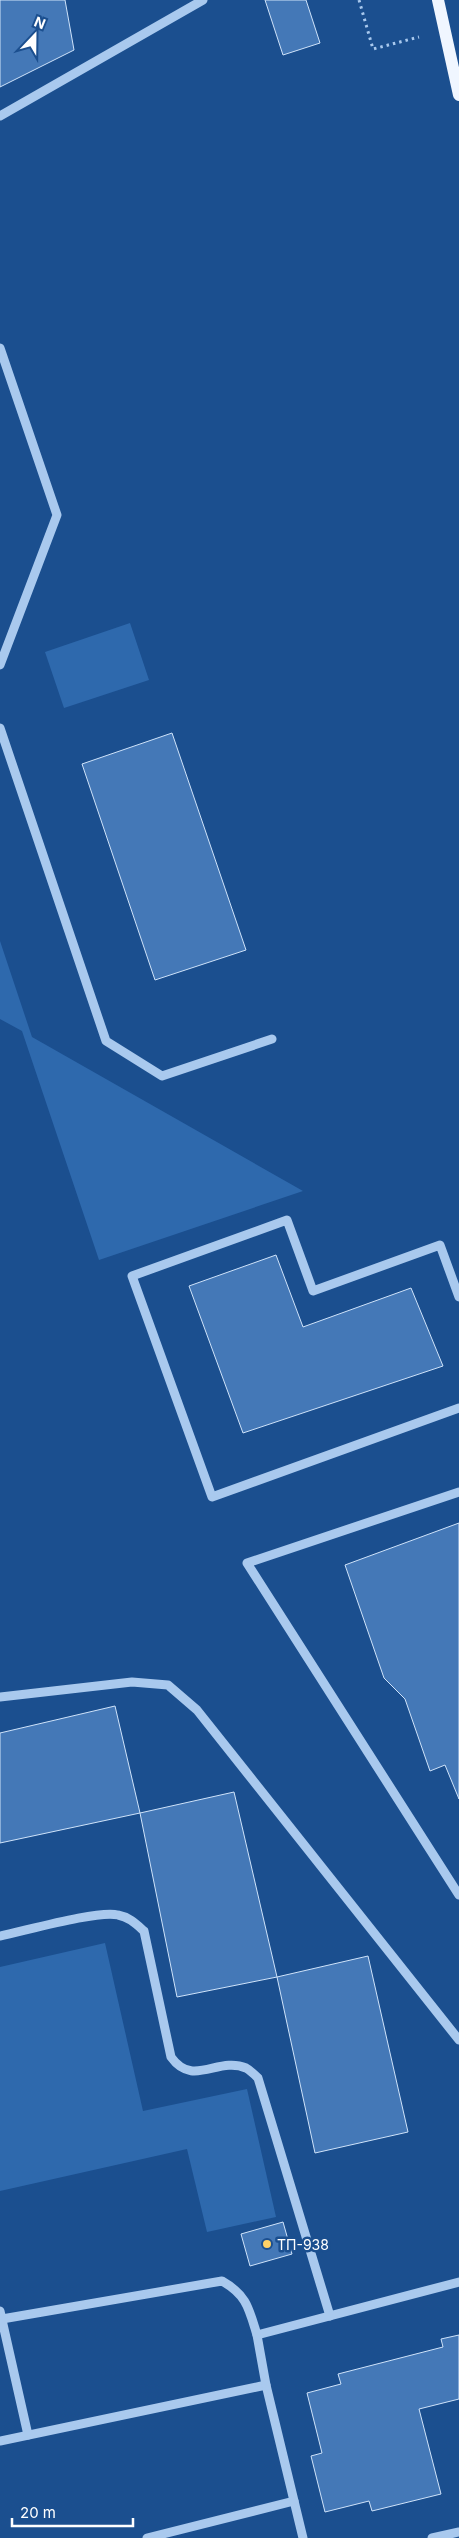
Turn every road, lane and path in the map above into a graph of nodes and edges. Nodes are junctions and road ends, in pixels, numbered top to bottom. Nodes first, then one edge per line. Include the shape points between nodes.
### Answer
1 (203, 0) edge
2 (359, 0) edge
3 (438, 0) edge
4 (445, 30) junction
5 (459, 95) edge
6 (0, 116) edge
7 (0, 348) edge
8 (0, 665) edge
9 (0, 728) edge
10 (272, 1039) dead end
11 (459, 1297) edge
12 (459, 1408) edge
13 (459, 1492) edge
14 (0, 1697) edge
15 (459, 1895) edge
16 (0, 1936) edge
17 (459, 2040) edge
18 (459, 2283) edge
19 (1, 2315) edge
20 (330, 2316) junction
21 (258, 2335) junction
22 (266, 2384) junction
23 (28, 2434) junction
24 (0, 2441) edge
25 (294, 2501) junction
26 (459, 2532) edge
27 (147, 2538) edge
28 (303, 2538) edge
29 (432, 2538) edge

1 - 6 street
2 - 4 path via 373,49
3 - 4 main road
4 - 5 main road
7 - 8 street via 57,515
9 - 10 street via 106,1041 162,1076
11 - 12 street via 440,1245 313,1291 287,1220 132,1276 212,1497
13 - 15 street via 247,1563
14 - 17 street via 132,1682 168,1685 197,1710
16 - 20 street via 100,1915 118,1915 144,1931 171,2056 178,2067 191,2072 231,2066 246,2068 258,2078
18 - 20 street
19 - 21 street via 222,2280 236,2289 246,2302
19 - 23 street
20 - 21 street
21 - 22 street
22 - 23 street
22 - 25 street
23 - 24 street
25 - 27 street
25 - 28 street
26 - 29 street

